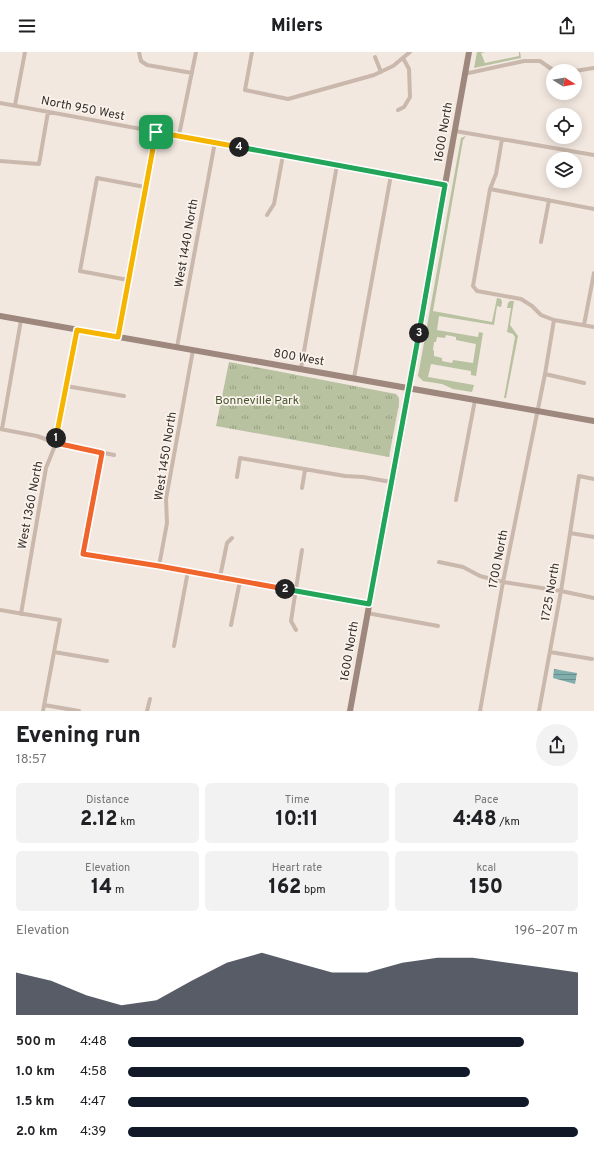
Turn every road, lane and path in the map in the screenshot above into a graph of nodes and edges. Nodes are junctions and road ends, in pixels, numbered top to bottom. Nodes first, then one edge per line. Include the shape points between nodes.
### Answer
1 (24, 52) edge
2 (139, 52) edge
3 (196, 52) edge
4 (252, 52) edge
5 (410, 52) edge
6 (469, 52) edge
7 (375, 57) dead end
8 (403, 58) junction
9 (546, 65) edge
10 (594, 68) edge
11 (582, 70) edge
12 (381, 72) junction
13 (192, 73) junction
14 (464, 74) junction
15 (0, 103) edge
16 (15, 105) junction
17 (398, 110) dead end
18 (48, 112) junction
19 (455, 131) junction
20 (156, 132) junction
21 (179, 135) junction
22 (502, 139) junction
23 (215, 142) junction
24 (283, 155) junction
25 (594, 155) edge
26 (0, 160) edge
27 (337, 165) junction
28 (391, 175) junction
29 (445, 185) junction
30 (145, 187) junction
31 (490, 189) junction
32 (549, 200) junction
33 (594, 209) edge
34 (267, 215) dead end
35 (542, 242) dead end
36 (594, 272) edge
37 (128, 280) junction
38 (0, 316) edge
39 (21, 320) junction
40 (554, 320) junction
41 (584, 325) junction
42 (594, 327) edge
43 (77, 330) junction
44 (118, 337) junction
45 (177, 347) junction
46 (193, 350) junction
47 (301, 368) junction
48 (545, 374) junction
49 (354, 378) junction
50 (584, 383) dead end
51 (66, 386) junction
52 (409, 388) junction
53 (124, 396) dead end
54 (474, 400) junction
55 (537, 411) junction
56 (594, 421) edge
57 (1, 429) edge
58 (56, 443) junction
59 (102, 453) junction
60 (114, 455) dead end
61 (305, 470) junction
62 (237, 477) dead end
63 (594, 479) edge
64 (391, 482) junction
65 (302, 488) dead end
66 (456, 500) dead end
67 (570, 533) junction
68 (232, 538) dead end
69 (594, 538) edge
70 (302, 550) dead end
71 (439, 562) dead end
72 (159, 566) junction
73 (188, 571) junction
74 (220, 577) junction
75 (240, 581) junction
76 (503, 582) junction
77 (295, 591) junction
78 (560, 591) junction
79 (594, 598) edge
80 (369, 604) junction
81 (0, 610) edge
82 (367, 613) junction
83 (21, 614) junction
84 (232, 625) dead end
85 (438, 626) dead end
86 (296, 630) dead end
87 (174, 646) dead end
88 (54, 652) junction
89 (550, 652) junction
90 (592, 659) dead end
91 (107, 661) dead end
92 (150, 699) dead end
93 (44, 704) junction
94 (43, 711) edge
95 (79, 711) edge
96 (147, 711) edge
97 (350, 711) edge
98 (480, 711) edge
99 (539, 711) edge

1 - 16 street
2 - 13 street via 141,62 147,65
3 - 13 street
4 - 12 street via 245,90 288,98
5 - 8 street
6 - 14 main road, 1600 North
7 - 12 street
8 - 12 street
8 - 17 street via 409,69 410,97 404,107
9 - 14 street via 540,61 524,62
10 - 11 street
13 - 21 street
14 - 19 main road, 1600 North
15 - 16 street, North 950 West
16 - 18 street, North 950 West
18 - 20 street, North 950 West
18 - 26 street via 38,164
19 - 22 street
19 - 29 main road, 1600 North
20 - 21 street, North 950 West
20 - 30 street
21 - 23 street, North 950 West
22 - 25 street
22 - 31 street via 496,174
23 - 24 street, North 950 West
23 - 45 street, West 1440 North
24 - 27 street, North 950 West
24 - 34 street via 274,204
27 - 28 street, North 950 West
27 - 47 street
28 - 29 street, North 950 West
28 - 49 street
29 - 52 main road, 1600 North
30 - 37 street
30 - 37 street via 97,178 80,271
31 - 32 street
31 - 40 street via 473,286 477,291 521,299
32 - 33 street
32 - 35 street
36 - 41 street
37 - 44 street
38 - 39 main road, 800 West
39 - 43 main road, 800 West
39 - 57 street
40 - 41 street
40 - 48 street, 1700 North
41 - 42 street
43 - 44 main road, 800 West
43 - 51 street, West 1360 North
44 - 45 main road, 800 West
45 - 46 main road, 800 West
46 - 47 main road, 800 West
46 - 72 street, West 1450 North via 166,499 167,523
47 - 49 main road, 800 West
48 - 50 street
48 - 55 street, 1700 North
49 - 52 main road, 800 West
51 - 53 street
51 - 58 street, West 1360 North
52 - 54 main road, 800 West
52 - 64 main road, 1600 North
54 - 55 main road, 800 West
54 - 66 street
55 - 56 main road, 800 West
55 - 76 street, 1700 North
57 - 58 street via 37,436
58 - 59 street
58 - 83 street, West 1360 North via 46,468
59 - 60 street
59 - 72 street via 83,554
61 - 62 street via 240,458
61 - 64 street
61 - 65 street
63 - 67 street, 1725 North via 579,476
64 - 80 main road, 1600 North
67 - 69 street
67 - 78 street, 1725 North
68 - 74 street via 227,543
70 - 77 street
71 - 76 street via 463,567 480,576
72 - 73 street
73 - 74 street
73 - 87 street
74 - 75 street
75 - 77 street
75 - 84 street
76 - 78 street
76 - 98 street, 1700 North
77 - 80 street
77 - 86 street via 291,621
78 - 79 street
78 - 89 street, 1725 North
80 - 82 main road, 1600 North
81 - 83 street
82 - 85 street
82 - 97 main road, 1600 North
83 - 88 street via 60,620
88 - 91 street
88 - 93 street
89 - 90 street
89 - 99 street, 1725 North
92 - 96 street
93 - 94 street
93 - 95 street

